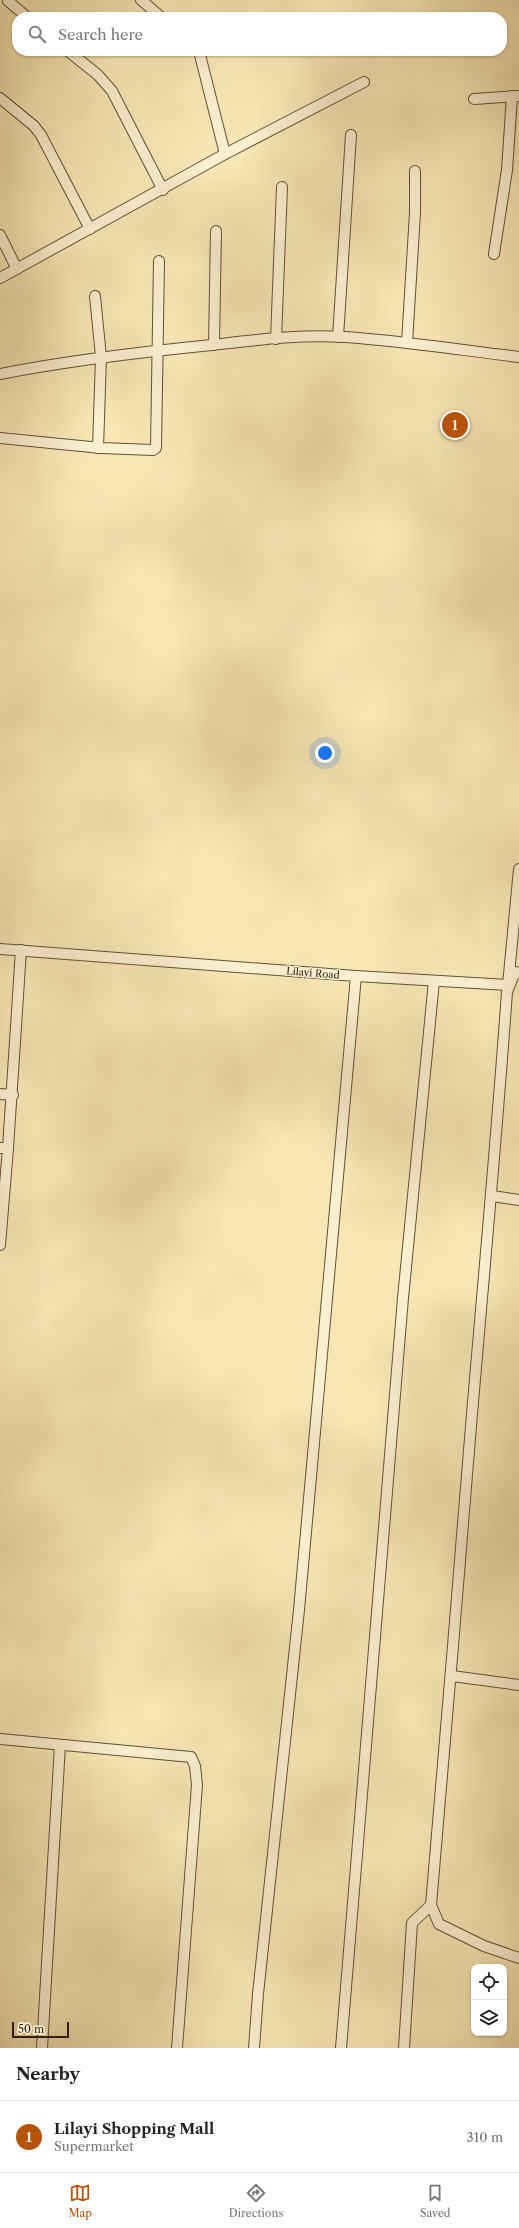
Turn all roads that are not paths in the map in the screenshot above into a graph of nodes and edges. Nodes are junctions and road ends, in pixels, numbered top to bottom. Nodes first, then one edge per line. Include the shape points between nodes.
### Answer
1 (142, 0) edge
2 (5, 3) edge
3 (19, 12) edge
4 (155, 12) edge
5 (74, 56) edge
6 (201, 56) edge
7 (364, 82) dead end
8 (516, 96) edge
9 (0, 98) edge
10 (474, 99) dead end
11 (351, 135) dead end
12 (225, 154) junction
13 (415, 171) dead end
14 (282, 187) dead end
15 (163, 190) junction
16 (90, 229) junction
17 (216, 231) dead end
18 (0, 235) edge
19 (494, 254) dead end
20 (159, 261) dead end
21 (17, 268) junction
22 (0, 278) edge
23 (95, 296) dead end
24 (338, 337) junction
25 (276, 339) junction
26 (407, 343) junction
27 (214, 344) junction
28 (158, 350) junction
29 (101, 356) junction
30 (519, 357) edge
31 (0, 374) edge
32 (0, 438) edge
33 (98, 448) junction
34 (519, 869) edge
35 (0, 949) edge
36 (21, 950) junction
37 (519, 973) edge
38 (356, 976) junction
39 (434, 981) junction
40 (508, 985) junction
41 (0, 1094) edge
42 (12, 1094) junction
43 (4, 1148) edge
44 (492, 1196) junction
45 (519, 1200) edge
46 (0, 1232) edge
47 (0, 1245) edge
48 (452, 1676) junction
49 (519, 1685) edge
50 (0, 1739) edge
51 (60, 1745) junction
52 (431, 1905) junction
53 (519, 1958) edge
54 (42, 2048) edge
55 (177, 2048) edge
56 (254, 2048) edge
57 (341, 2048) edge
58 (404, 2048) edge

1 - 4 street
2 - 3 street
5 - 15 street via 98,75 112,91
6 - 12 street
7 - 12 street
8 - 10 street
8 - 19 street
9 - 16 street via 41,135
11 - 24 street
12 - 15 street
13 - 26 street
14 - 25 street
15 - 16 street
16 - 21 street
17 - 27 street
18 - 21 street
20 - 28 street
21 - 22 street
23 - 29 street
24 - 25 street
24 - 26 street
25 - 27 street
26 - 30 street
27 - 28 street
28 - 29 street
28 - 33 street via 156,448
29 - 31 street
29 - 33 street
32 - 33 street
34 - 40 street
35 - 36 street, Lilayi Road
36 - 38 street, Lilayi Road
36 - 42 street
37 - 40 street via 515,972
38 - 39 street, Lilayi Road
38 - 56 street via 300,1610
39 - 40 street, Lilayi Road
39 - 57 street via 403,1298
40 - 44 street
41 - 42 street
42 - 43 street
43 - 46 street
44 - 45 street
44 - 48 street
46 - 47 street
48 - 49 street
48 - 52 street
50 - 51 street
51 - 54 street
51 - 55 street via 191,1756 195,1766 196,1785
52 - 53 street via 439,1924 484,1946
52 - 58 street via 412,1923

